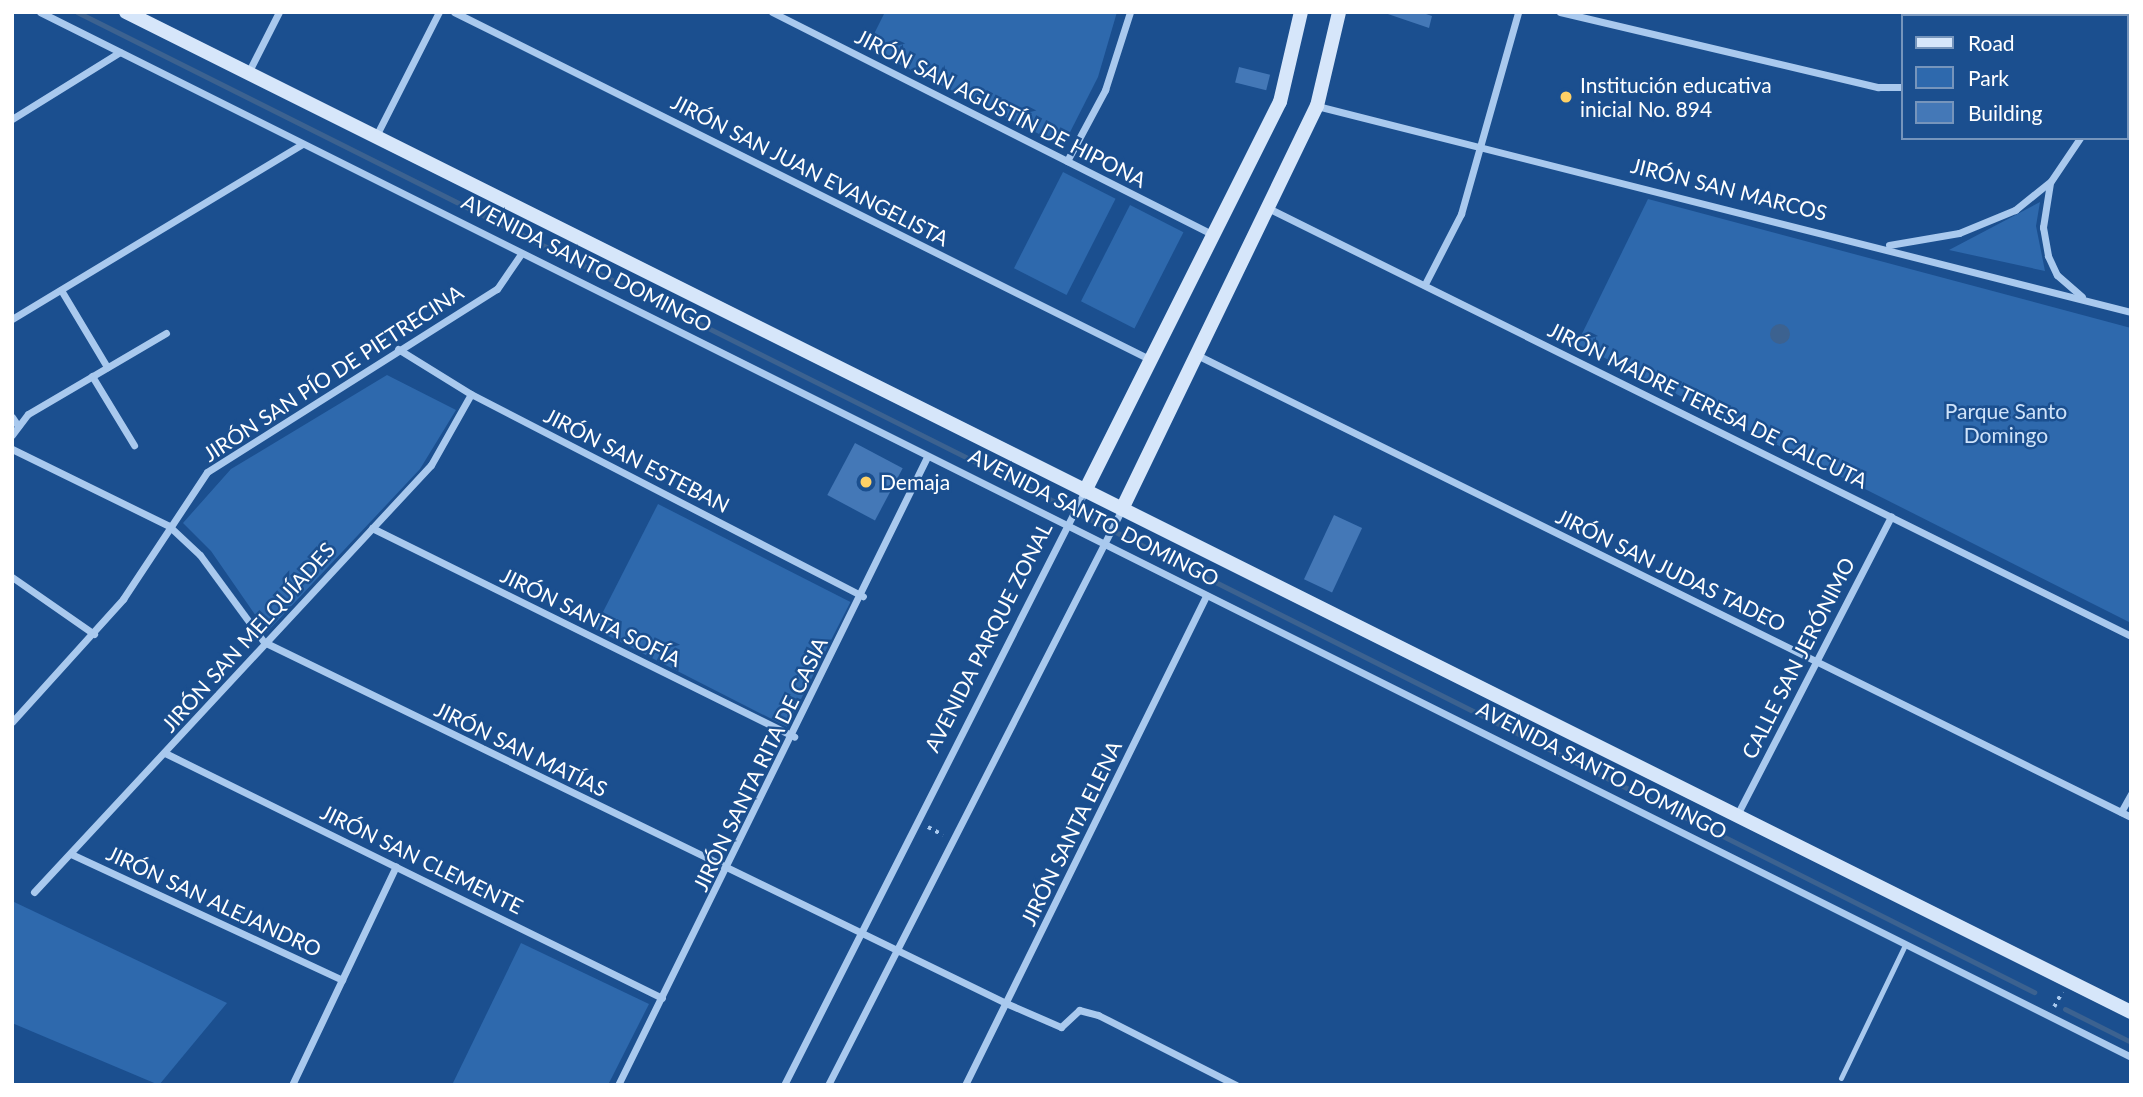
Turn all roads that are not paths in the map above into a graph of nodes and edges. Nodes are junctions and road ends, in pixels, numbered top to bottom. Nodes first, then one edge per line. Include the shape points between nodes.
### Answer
1 (40, 12) edge
2 (126, 12) edge
3 (279, 12) edge
4 (439, 12) edge
5 (454, 12) edge
6 (772, 12) edge
7 (1130, 12) edge
8 (1301, 12) edge
9 (1339, 12) edge
10 (1518, 12) edge
11 (1560, 12) edge
12 (789, 16) edge
13 (120, 52) junction
14 (248, 73) junction
15 (1902, 86) edge
16 (1317, 106) junction
17 (12, 119) edge
18 (376, 137) junction
19 (2079, 140) edge
20 (302, 144) junction
21 (1484, 144) junction
22 (1067, 161) junction
23 (2051, 181) junction
24 (1267, 208) junction
25 (1213, 235) junction
26 (1881, 245) junction
27 (522, 254) junction
28 (1425, 284) junction
29 (61, 290) junction
30 (2085, 299) junction
31 (2131, 312) edge
32 (12, 319) edge
33 (166, 333) dead end
34 (398, 349) junction
35 (1196, 354) junction
36 (1151, 360) junction
37 (107, 368) junction
38 (92, 376) junction
39 (471, 394) junction
40 (12, 417) edge
41 (18, 426) junction
42 (12, 435) edge
43 (134, 445) dead end
44 (12, 449) edge
45 (927, 457) junction
46 (1085, 491) junction
47 (1122, 509) junction
48 (1891, 516) junction
49 (169, 526) junction
50 (1067, 527) junction
51 (372, 528) junction
52 (1104, 545) junction
53 (12, 577) edge
54 (863, 596) junction
55 (1206, 596) junction
56 (94, 634) junction
57 (2131, 636) edge
58 (264, 642) junction
59 (1816, 661) junction
60 (16, 712) edge
61 (12, 722) edge
62 (794, 737) junction
63 (165, 753) junction
64 (2131, 794) edge
65 (2121, 812) junction
66 (1737, 816) junction
67 (2131, 817) edge
68 (71, 854) junction
69 (396, 866) junction
70 (728, 870) junction
71 (34, 892) dead end
72 (862, 936) junction
73 (1905, 945) junction
74 (898, 952) junction
75 (342, 981) junction
76 (662, 998) junction
77 (1008, 1004) junction
78 (2131, 1012) edge
79 (2131, 1058) edge
80 (1841, 1078) dead end
81 (292, 1085) edge
82 (618, 1085) edge
83 (784, 1085) edge
84 (828, 1085) edge
85 (965, 1085) edge
86 (1236, 1085) edge

1 - 13 street, AVENIDA SANTO DOMINGO
2 - 14 main road, AVENIDA SANTO DOMINGO
3 - 14 street
4 - 18 street
5 - 36 street, JIRÓN SAN JUAN EVANGELISTA
6 - 12 street, JIRÓN SAN AGUSTÍN DE HIPONA
7 - 22 street via 1105,90
8 - 25 main road, AVENIDA PARQUE ZONAL via 1280,102
9 - 16 main road
10 - 21 street
11 - 15 street via 1878,87
12 - 22 street, JIRÓN SAN AGUSTÍN DE HIPONA
13 - 17 street
13 - 20 street, AVENIDA SANTO DOMINGO
14 - 18 main road, AVENIDA SANTO DOMINGO
16 - 21 street, JIRÓN SAN MARCOS
16 - 24 main road
18 - 46 main road, AVENIDA SANTO DOMINGO
19 - 23 street
20 - 27 street, AVENIDA SANTO DOMINGO
20 - 29 street
21 - 26 street, JIRÓN SAN MARCOS
21 - 28 street via 1461,214
22 - 25 street, JIRÓN SAN AGUSTÍN DE HIPONA
23 - 26 street via 2015,210 1978,227
23 - 30 street via 2043,227 2048,256 2057,275
24 - 28 street, JIRÓN MADRE TERESA DE CALCUTA
24 - 35 main road
25 - 36 main road, AVENIDA PARQUE ZONAL
26 - 30 street, JIRÓN SAN MARCOS
27 - 34 street, JIRÓN SAN PÍO DE PIETRECINA via 497,289
27 - 45 street, AVENIDA SANTO DOMINGO
28 - 48 street, JIRÓN MADRE TERESA DE CALCUTA
29 - 32 street
29 - 37 street
30 - 31 street, JIRÓN SAN MARCOS
33 - 37 street
34 - 39 street, JIRÓN SAN ESTEBAN
34 - 49 street, JIRÓN SAN PÍO DE PIETRECINA via 224,459 195,486
35 - 47 main road
35 - 59 street, JIRÓN SAN JUDAS TADEO
36 - 46 main road, AVENIDA PARQUE ZONAL
37 - 38 street
38 - 41 street
38 - 43 street
39 - 51 street, JIRÓN SAN MELQUÍADES via 445,447
39 - 54 street, JIRÓN SAN ESTEBAN
40 - 41 street
41 - 42 street
44 - 49 street, JIRÓN SAN MATÍAS
45 - 50 street, AVENIDA SANTO DOMINGO
45 - 54 street, JIRÓN SANTA RITA DE CASIA
46 - 47 main road, AVENIDA SANTO DOMINGO
46 - 50 street, AVENIDA PARQUE ZONAL
47 - 52 street
47 - 66 main road, AVENIDA SANTO DOMINGO
48 - 57 street, JIRÓN MADRE TERESA DE CALCUTA
48 - 59 street, CALLE SAN JERÓNIMO
49 - 56 street, JIRÓN SAN PÍO DE PIETRECINA
49 - 58 street, JIRÓN SAN MATÍAS via 200,555
50 - 52 street, AVENIDA SANTO DOMINGO
50 - 72 street, AVENIDA PARQUE ZONAL
51 - 58 street, JIRÓN SAN MELQUÍADES
51 - 62 street, JIRÓN SANTA SOFÍA
52 - 55 street, AVENIDA SANTO DOMINGO
52 - 74 street
53 - 56 street
54 - 62 street, JIRÓN SANTA RITA DE CASIA
55 - 73 street, AVENIDA SANTO DOMINGO
55 - 77 street, JIRÓN SANTA ELENA
56 - 60 street, JIRÓN SAN PÍO DE PIETRECINA
58 - 63 street, JIRÓN SAN MELQUÍADES
58 - 70 street, JIRÓN SAN MATÍAS
59 - 65 street, JIRÓN SAN JUDAS TADEO
59 - 66 street, CALLE SAN JERÓNIMO
60 - 61 street, JIRÓN SAN PÍO DE PIETRECINA
62 - 70 street, JIRÓN SANTA RITA DE CASIA
63 - 68 street, JIRÓN SAN MELQUÍADES
63 - 69 street, JIRÓN SAN CLEMENTE
64 - 65 street
65 - 67 street, JIRÓN SAN JUDAS TADEO
66 - 78 main road, AVENIDA SANTO DOMINGO
68 - 71 street, JIRÓN SAN MELQUÍADES
68 - 75 street, JIRÓN SAN ALEJANDRO
69 - 75 street
69 - 76 street, JIRÓN SAN CLEMENTE
70 - 72 street, JIRÓN SAN MATÍAS
70 - 76 street, JIRÓN SANTA RITA DE CASIA
72 - 74 street, JIRÓN SAN MATÍAS
72 - 83 street, AVENIDA PARQUE ZONAL
73 - 79 street, AVENIDA SANTO DOMINGO
73 - 80 lane
74 - 77 street, JIRÓN SAN MATÍAS
74 - 84 street
75 - 81 street
76 - 82 street, JIRÓN SANTA RITA DE CASIA
77 - 85 street, JIRÓN SANTA ELENA
77 - 86 street, JIRÓN SAN MATÍAS via 1056,1025 1071,1024 1082,1009

